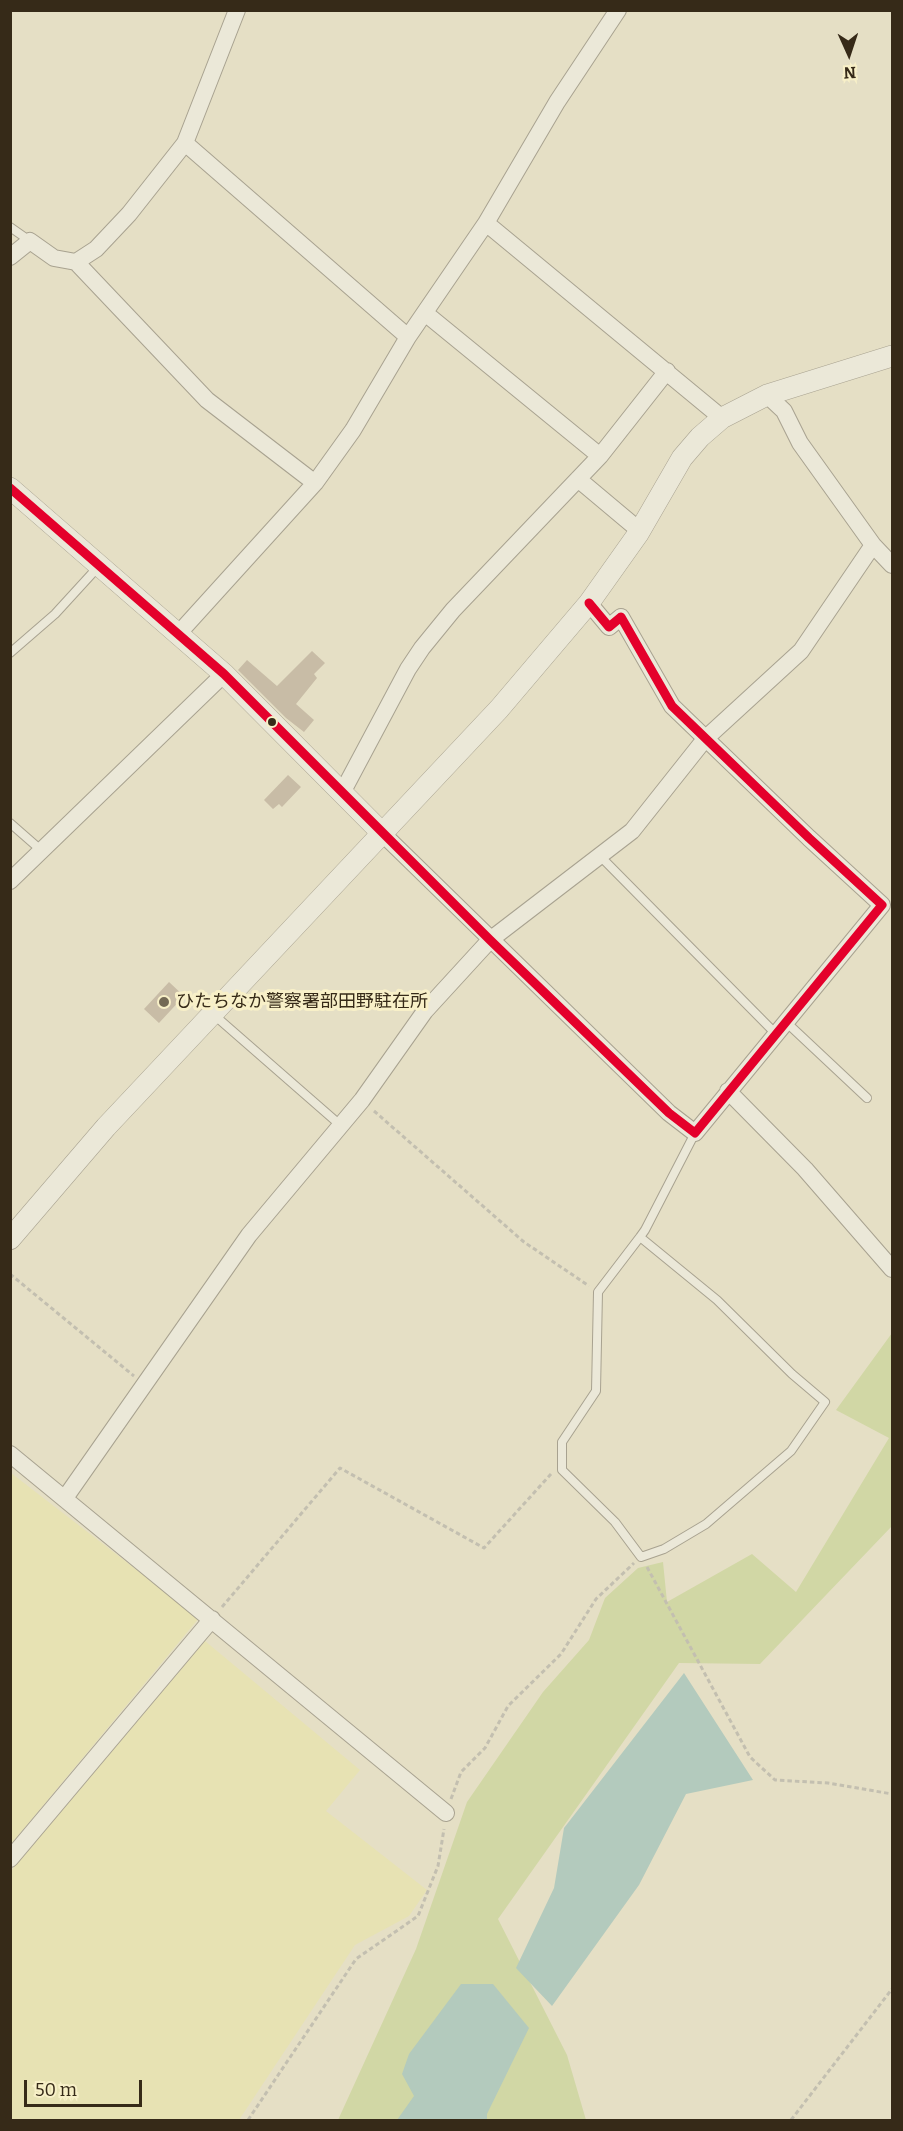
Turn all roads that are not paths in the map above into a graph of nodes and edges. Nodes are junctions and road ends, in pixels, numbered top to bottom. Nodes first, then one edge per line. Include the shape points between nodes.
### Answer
1 (237, 10) edge
2 (618, 10) edge
3 (185, 143) junction
4 (486, 223) junction
5 (10, 226) edge
6 (30, 240) junction
7 (10, 257) edge
8 (76, 262) junction
9 (425, 313) junction
10 (408, 338) junction
11 (892, 356) edge
12 (667, 371) junction
13 (767, 395) junction
14 (722, 418) junction
15 (600, 456) junction
16 (578, 479) junction
17 (315, 483) junction
18 (10, 488) edge
19 (640, 531) junction
20 (873, 544) junction
21 (892, 565) edge
22 (99, 566) junction
23 (589, 603) junction
24 (179, 633) junction
25 (10, 653) edge
26 (224, 674) junction
27 (705, 739) junction
28 (343, 791) junction
29 (10, 823) edge
30 (383, 834) junction
31 (42, 850) junction
32 (600, 856) junction
33 (10, 881) edge
34 (887, 908) edge
35 (490, 940) junction
36 (213, 1014) junction
37 (781, 1028) junction
38 (728, 1091) junction
39 (867, 1098) dead end
40 (339, 1124) junction
41 (695, 1133) junction
42 (11, 1236) edge
43 (640, 1237) junction
44 (892, 1269) edge
45 (10, 1454) edge
46 (65, 1498) junction
47 (212, 1619) junction
48 (446, 1813) road end
49 (10, 1859) edge

1 - 3 street
2 - 4 street via 557,102
3 - 8 street via 129,214 96,249
3 - 10 street
4 - 9 street
4 - 12 street
5 - 6 lane
6 - 7 street
6 - 8 street via 54,258
8 - 17 street via 207,400
9 - 10 street
9 - 15 street
10 - 17 street via 353,430
11 - 13 street
12 - 14 street
12 - 15 street
13 - 14 street
13 - 20 street via 784,411 800,443
14 - 19 street via 682,458
15 - 16 street
16 - 19 street
16 - 28 street via 422,648
17 - 24 street
18 - 22 street
19 - 23 street
20 - 21 street
20 - 27 street via 801,651
22 - 24 street
22 - 25 lane via 55,614
23 - 27 street via 609,627 621,617 672,706
23 - 30 street via 499,709
24 - 26 street
26 - 28 street
26 - 31 street
27 - 32 street via 632,831
27 - 34 street
28 - 30 street
29 - 31 lane
30 - 35 street
30 - 36 street
31 - 33 street
32 - 35 street
32 - 37 lane
34 - 37 street
35 - 40 street via 424,1011 362,1100
35 - 41 street via 669,1113
36 - 40 lane
36 - 42 street via 106,1127
37 - 38 street
37 - 39 lane
38 - 41 street
38 - 44 street via 805,1169
40 - 46 street via 249,1235
41 - 43 lane
43 - 43 lane via 598,1292 596,1391 562,1442 562,1470 615,1522 641,1557 664,1549 706,1524 791,1451 825,1402 717,1300
45 - 46 street
46 - 47 street
47 - 48 street
47 - 49 street

